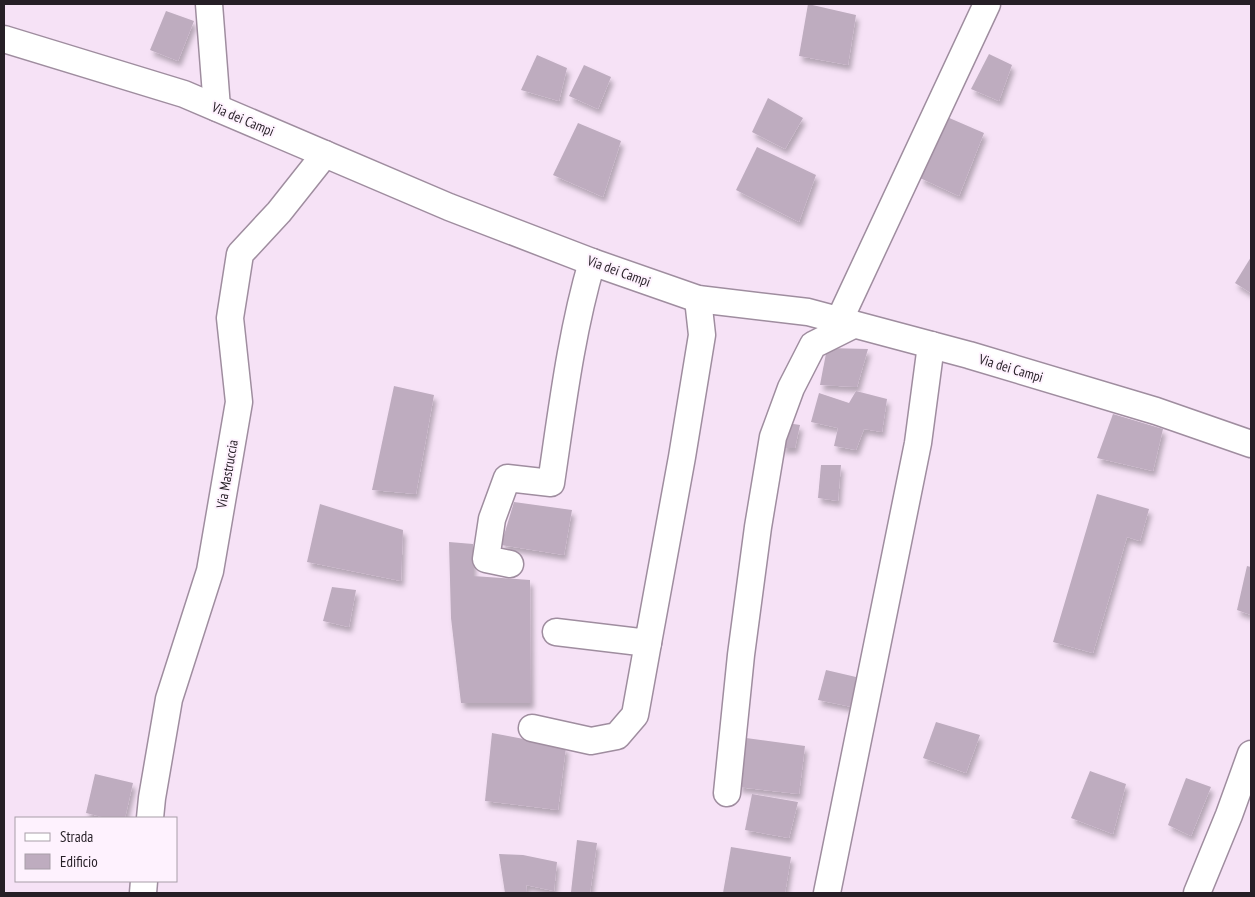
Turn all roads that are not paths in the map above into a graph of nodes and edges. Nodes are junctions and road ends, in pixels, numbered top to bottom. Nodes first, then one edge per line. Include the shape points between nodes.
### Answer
1 (209, 4) edge
2 (987, 4) edge
3 (4, 40) edge
4 (217, 108) junction
5 (325, 154) junction
6 (592, 262) junction
7 (698, 299) junction
8 (846, 323) junction
9 (931, 345) junction
10 (1251, 444) edge
11 (510, 564) dead end
12 (556, 632) dead end
13 (648, 643) junction
14 (532, 728) dead end
15 (1251, 754) edge
16 (727, 793) dead end
17 (150, 817) edge
18 (827, 893) edge
19 (1196, 893) edge

1 - 4 street
2 - 8 street
3 - 4 street, Via dei Campi via 184,94
4 - 5 street, Via dei Campi
5 - 6 street, Via dei Campi via 449,207
5 - 17 street, Via Mastruccia via 279,212 240,254 230,318 239,402 210,571 169,698
6 - 7 street, Via dei Campi
6 - 11 street via 584,286 566,382 551,482 506,478 492,519 486,559
7 - 8 street, Via dei Campi via 808,312
7 - 13 street via 702,335
8 - 9 street, Via dei Campi
8 - 16 street via 813,345 791,388 773,437 758,527
9 - 10 street, Via dei Campi via 1156,411
9 - 18 street via 918,444
12 - 13 street
13 - 14 street via 635,715 617,736 591,742
15 - 19 street

